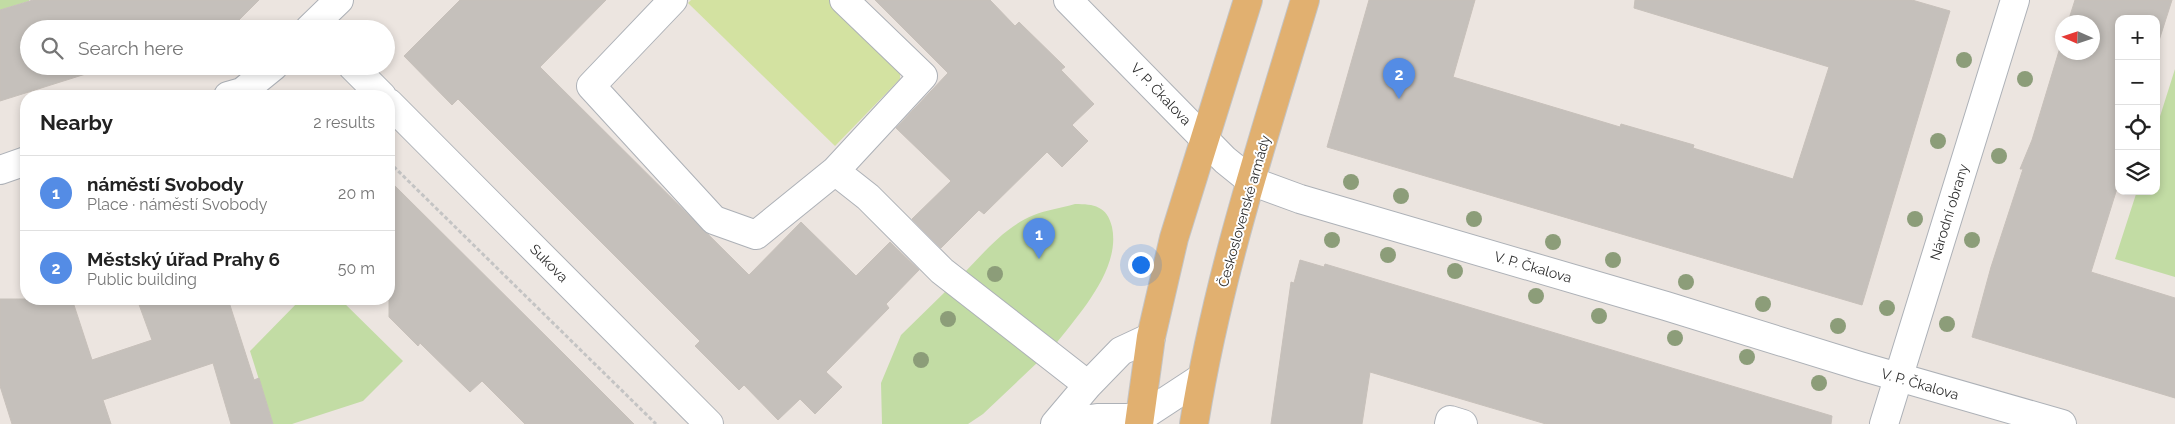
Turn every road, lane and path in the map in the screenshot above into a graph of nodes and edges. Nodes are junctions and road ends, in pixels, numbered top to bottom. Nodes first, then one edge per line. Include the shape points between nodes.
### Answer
1 (339, 0) edge
2 (673, 0) edge
3 (844, 0) edge
4 (1068, 0) edge
5 (1248, 0) edge
6 (1306, 0) edge
7 (2015, 0) edge
8 (320, 20) edge
9 (263, 75) edge
10 (361, 75) edge
11 (244, 90) edge
12 (376, 90) edge
13 (395, 109) edge
14 (1205, 140) junction
15 (20, 163) edge
16 (395, 168) edge
17 (0, 170) edge
18 (835, 171) junction
19 (1251, 182) junction
20 (1152, 337) junction
21 (1898, 377) junction
22 (1201, 378) junction
23 (1088, 385) junction
24 (1140, 421) edge
25 (656, 424) edge
26 (709, 424) edge
27 (1055, 424) edge
28 (1194, 424) edge
29 (1449, 424) edge
30 (1464, 424) edge
31 (1884, 424) edge
32 (2062, 424) edge

1 - 8 street
2 - 18 street via 591,86 714,220 756,235
3 - 18 street via 923,76
4 - 14 street, V. P. Čkalova
5 - 14 main road
6 - 19 main road, Československé armády
7 - 21 street, Národní obrany
9 - 11 street
10 - 12 street
13 - 26 street, Sukova
14 - 19 street, V. P. Čkalova
14 - 20 main road via 1174,238
15 - 17 street
16 - 25 path
18 - 23 street via 868,197 942,271
19 - 21 street, V. P. Čkalova
19 - 22 main road, Československé armády via 1230,253
20 - 23 street via 1121,351
20 - 24 main road
21 - 31 street, Národní obrany
21 - 32 street, V. P. Čkalova
22 - 24 street
22 - 28 main road, Československé armády
23 - 27 street
24 - 27 street via 1097,418
29 - 30 street via 1450,420

